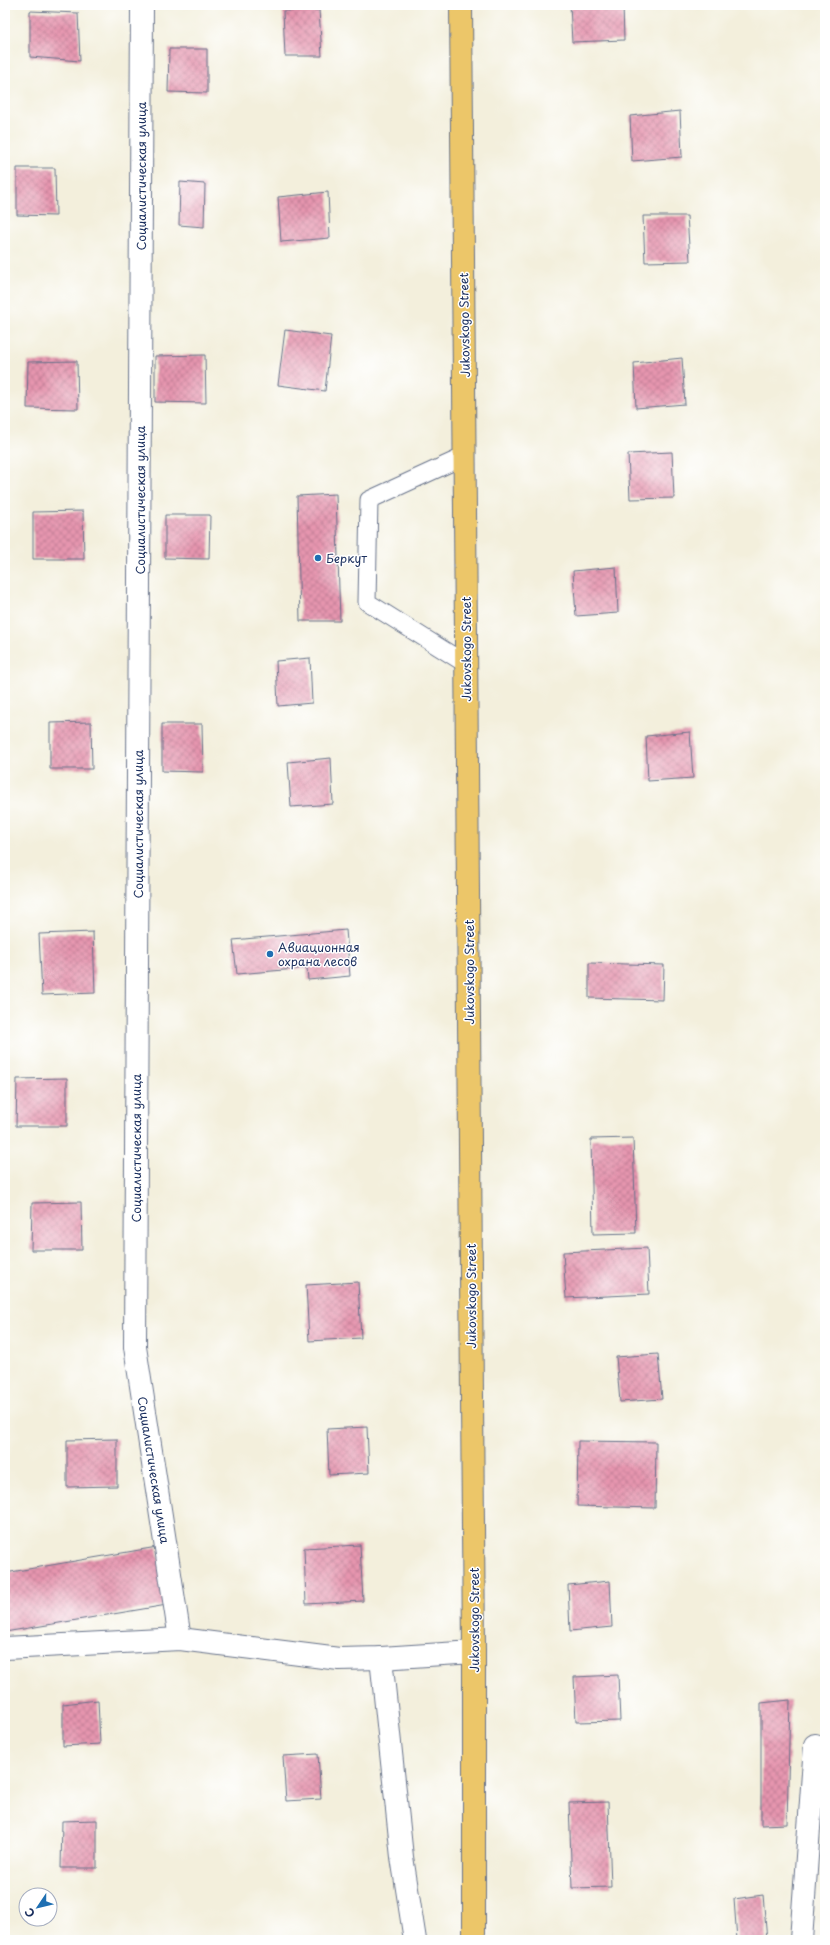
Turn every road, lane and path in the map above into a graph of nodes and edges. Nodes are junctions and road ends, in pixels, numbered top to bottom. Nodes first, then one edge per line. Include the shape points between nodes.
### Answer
1 (142, 5) edge
2 (461, 5) edge
3 (465, 456) junction
4 (466, 664) junction
5 (180, 1639) junction
6 (5, 1648) edge
7 (474, 1652) junction
8 (381, 1658) junction
9 (815, 1745) dead end
10 (415, 1940) edge
11 (474, 1940) edge
12 (801, 1940) edge

1 - 5 street, Социалистическая улица via 135,1346
2 - 3 main road, Jukovskogo Street
3 - 4 main road, Jukovskogo Street
3 - 4 lane via 369,500 367,602
4 - 7 main road, Jukovskogo Street
5 - 6 street
5 - 8 street via 339,1659
7 - 8 street
7 - 11 main road, Jukovskogo Street
8 - 10 street via 402,1857
9 - 12 street

